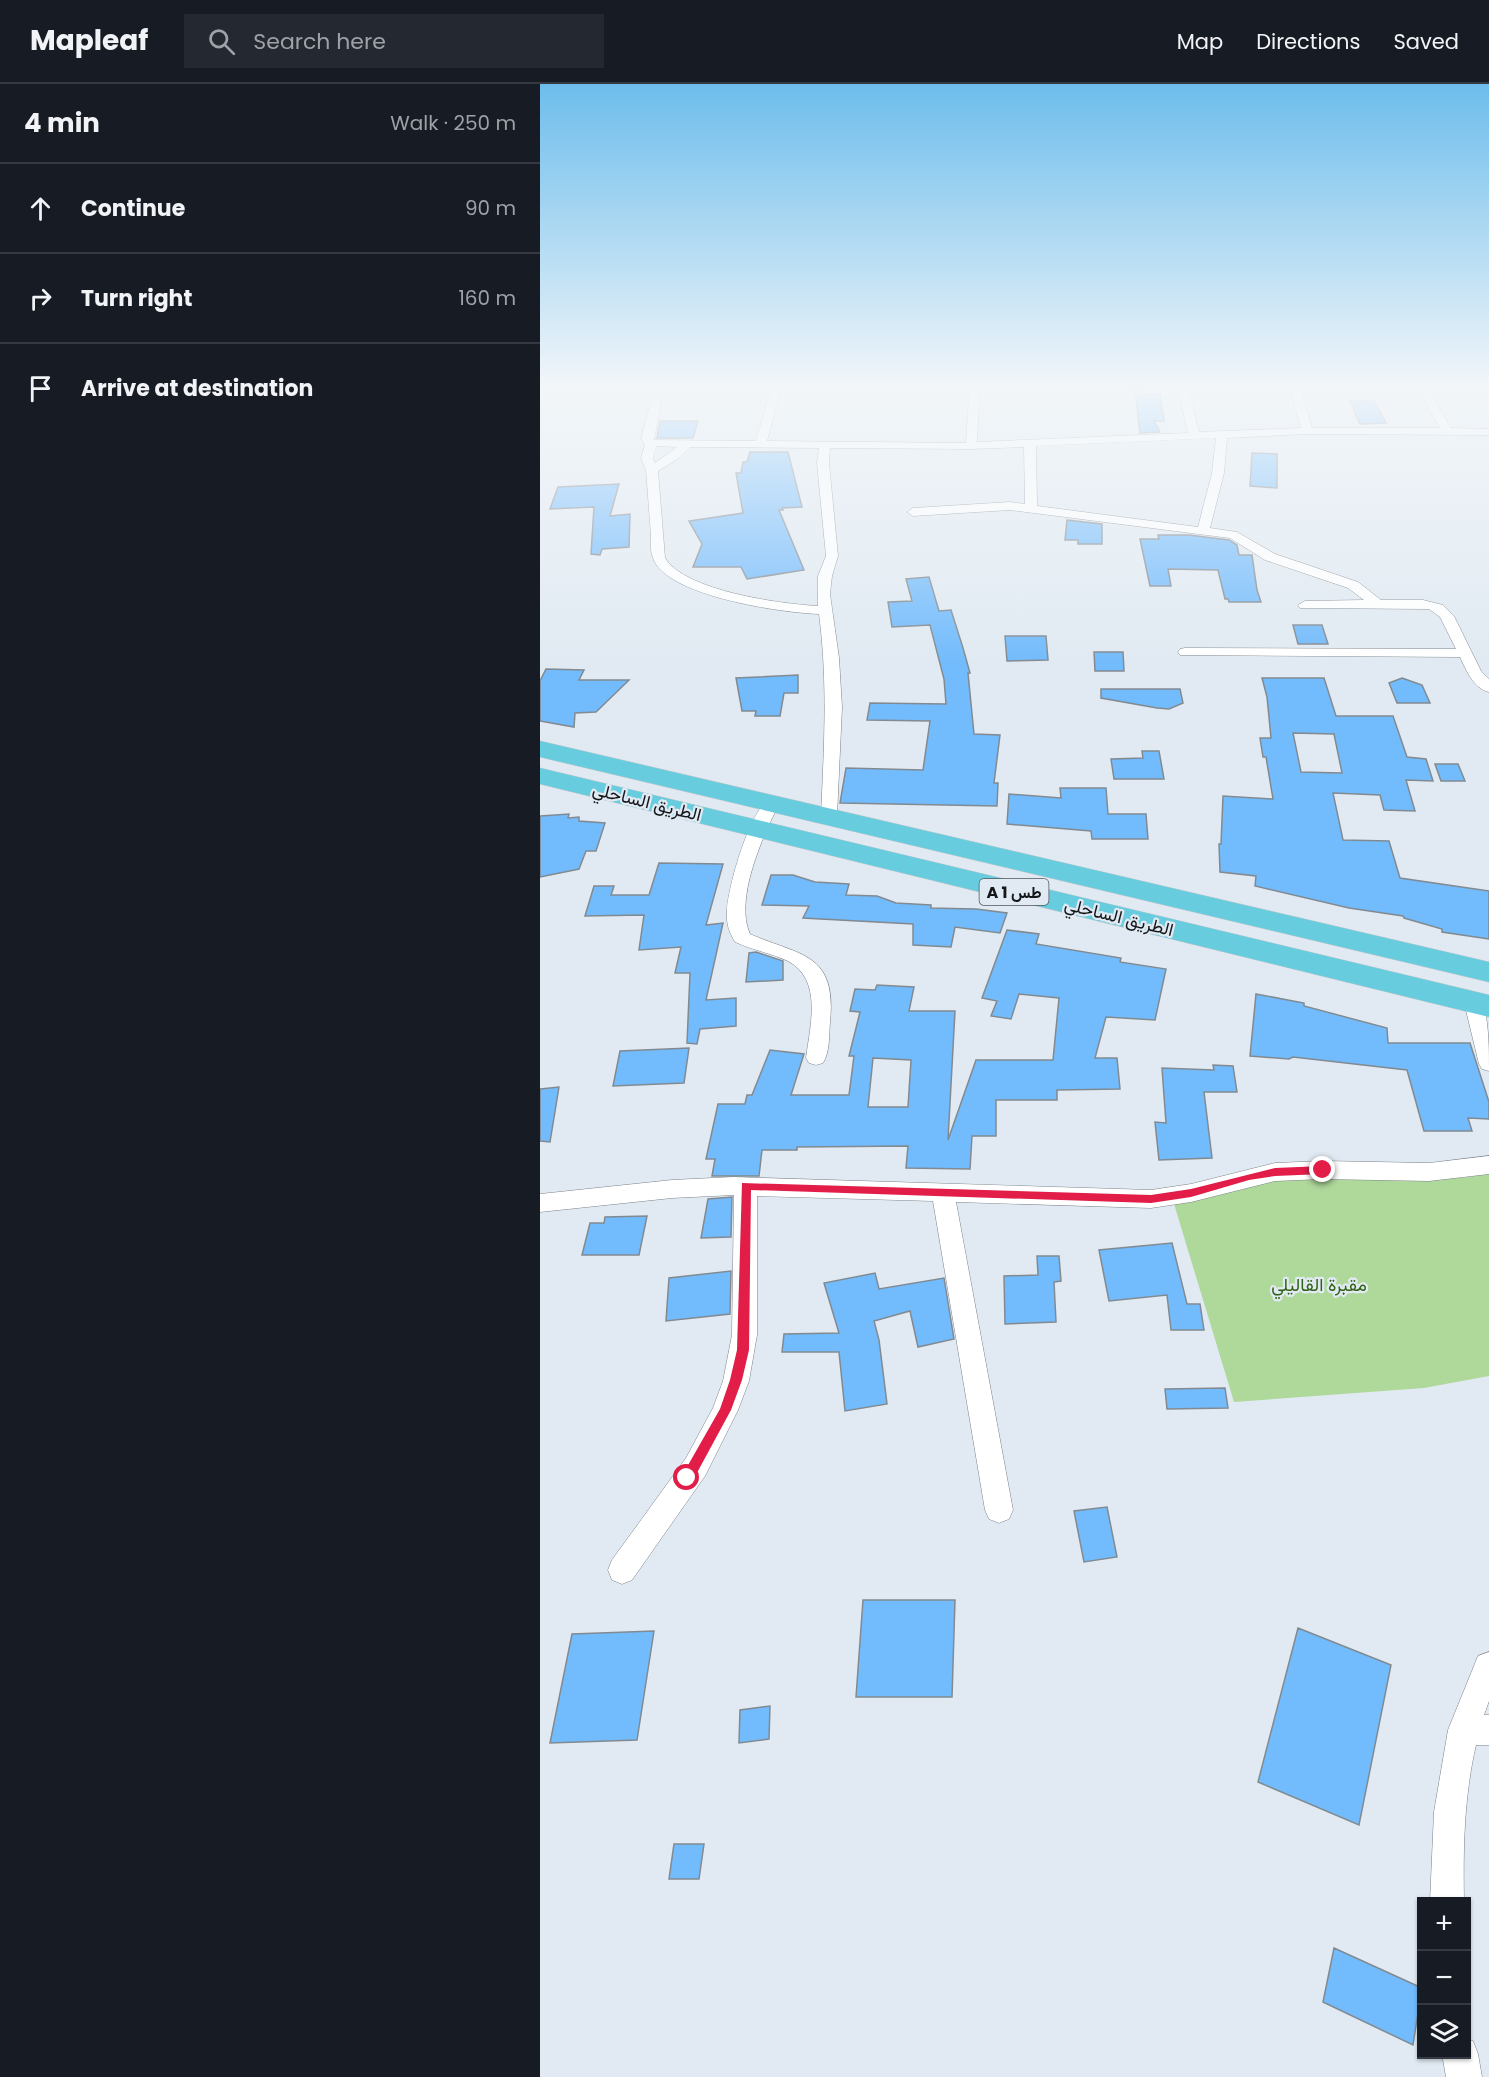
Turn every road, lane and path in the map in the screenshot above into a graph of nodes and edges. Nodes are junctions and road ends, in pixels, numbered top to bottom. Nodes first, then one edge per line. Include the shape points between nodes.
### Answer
1 (653, 478) edge
2 (825, 478) edge
3 (1031, 478) edge
4 (1217, 478) edge
5 (1031, 508) junction
6 (913, 512) dead end
7 (1203, 531) junction
8 (1377, 604) junction
9 (1305, 605) dead end
10 (826, 610) junction
11 (1185, 652) dead end
12 (1464, 653) junction
13 (1489, 688) edge
14 (540, 749) edge
15 (540, 776) edge
16 (771, 804) junction
17 (829, 816) junction
18 (757, 829) junction
19 (1489, 972) edge
20 (1482, 1004) edge
21 (816, 1058) dead end
22 (1489, 1064) edge
23 (1489, 1165) edge
24 (746, 1186) junction
25 (943, 1194) junction
26 (540, 1203) edge
27 (999, 1510) dead end
28 (622, 1570) dead end
29 (1489, 1667) edge
30 (1476, 1730) edge
31 (1447, 1897) edge
32 (1462, 2059) edge
33 (1464, 2077) edge

1 - 10 street via 658,558 666,570 741,600
2 - 10 street via 832,541 823,586
3 - 5 street
4 - 7 street
5 - 6 street via 991,506
5 - 7 street
7 - 8 street via 1238,536 1264,554 1353,585
8 - 9 street
8 - 12 street via 1431,605 1442,609
10 - 17 street via 834,707
11 - 12 street
12 - 13 street via 1474,673
14 - 16 highway, الطريق الساحلي / A 1 طس
15 - 18 highway, الطريق الساحلي / A 1 طس
16 - 17 highway, الطريق الساحلي / A 1 طس
16 - 18 street
17 - 19 highway, الطريق الساحلي / A 1 طس
18 - 20 highway, الطريق الساحلي / A 1 طس
18 - 21 street via 741,877 735,926 742,938 797,958 814,969 821,999
20 - 22 street
23 - 25 street via 1429,1172 1275,1172 1151,1199
24 - 25 street
24 - 26 street via 672,1189
24 - 28 street via 745,1323 736,1380 725,1410 687,1478
25 - 27 street
29 - 30 street via 1481,1681
30 - 31 street via 1451,1808
32 - 33 street

